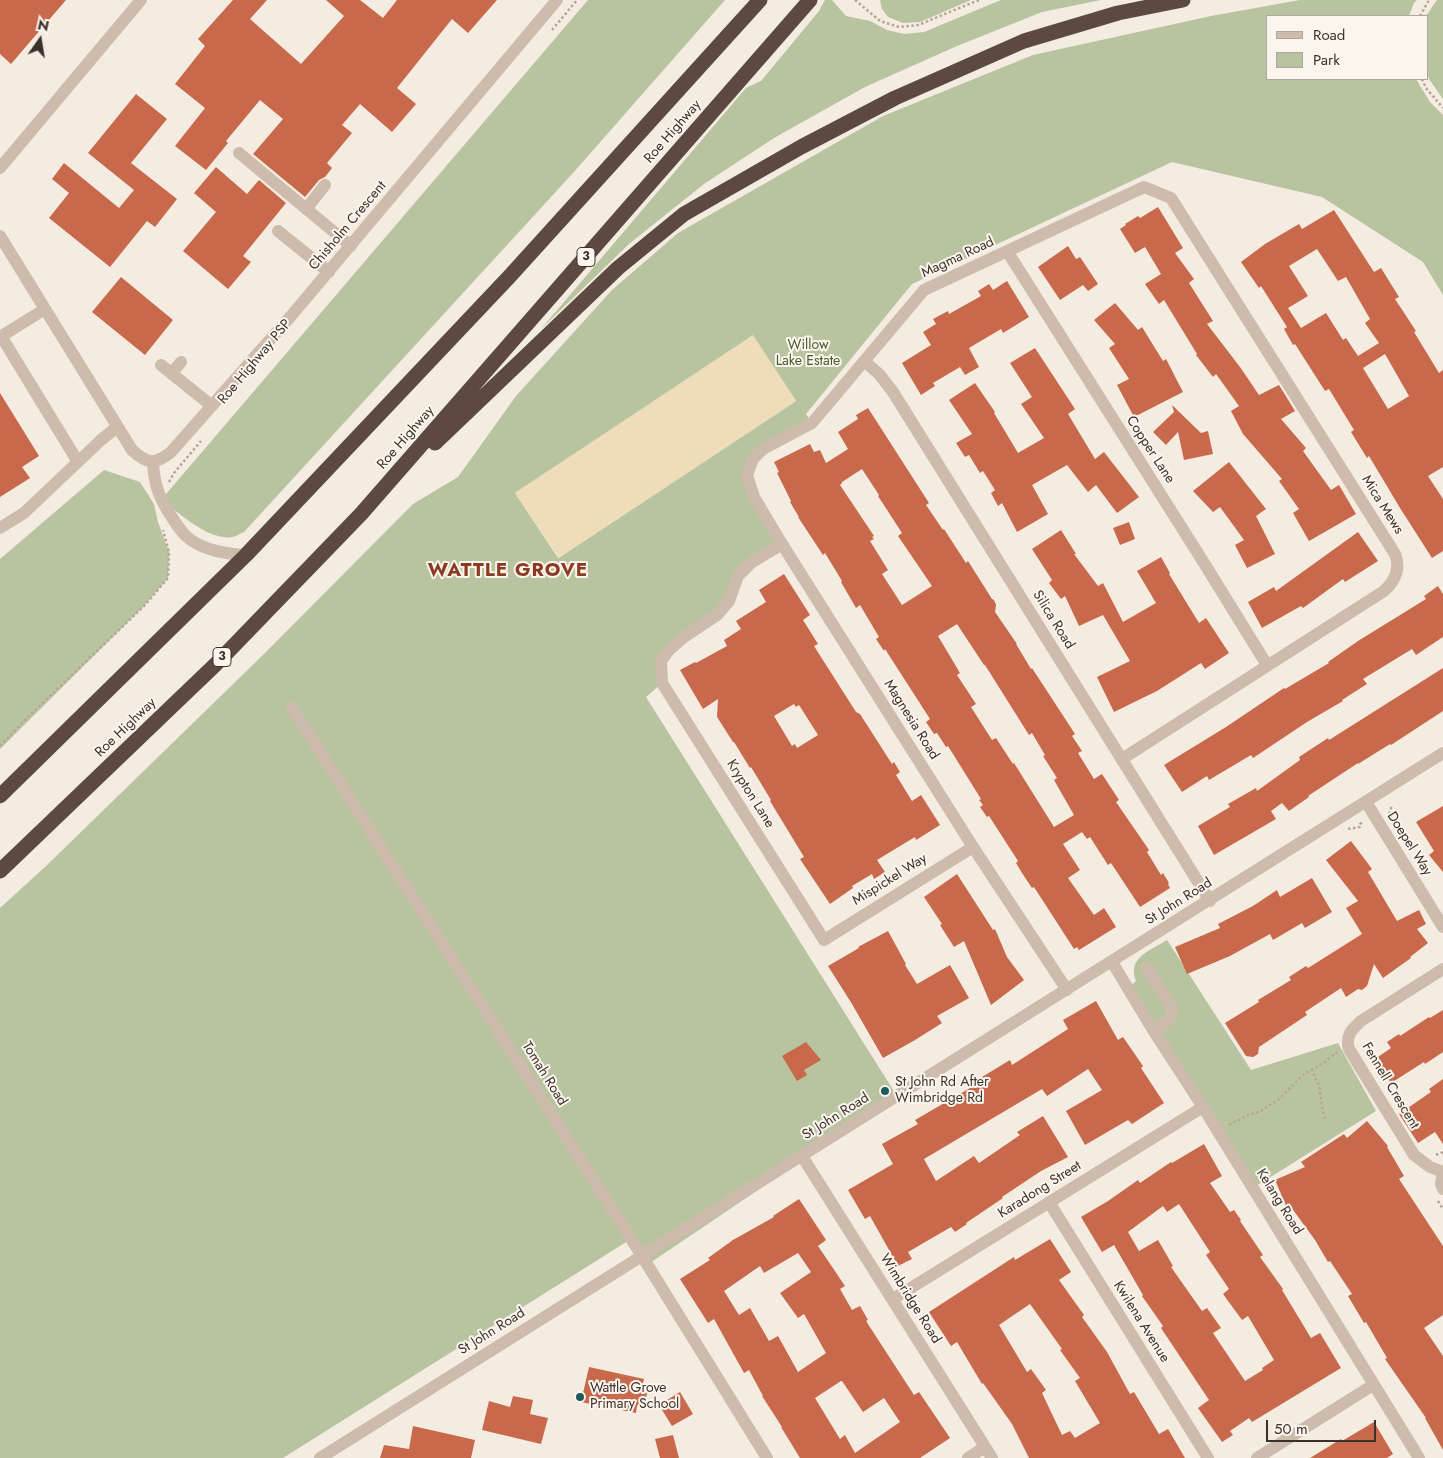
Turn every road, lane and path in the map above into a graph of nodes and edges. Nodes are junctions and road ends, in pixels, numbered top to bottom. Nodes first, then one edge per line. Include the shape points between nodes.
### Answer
1 (141, 0) edge
2 (557, 0) edge
3 (577, 0) edge
4 (760, 0) edge
5 (810, 0) edge
6 (855, 0) edge
7 (979, 0) edge
8 (1183, 0) edge
9 (1430, 0) edge
10 (1420, 15) edge
11 (551, 30) dead end
12 (1422, 80) edge
13 (1443, 108) edge
14 (239, 153) dead end
15 (0, 168) edge
16 (325, 185) dead end
17 (1144, 187) joint
18 (306, 209) junction
19 (278, 231) dead end
20 (0, 236) edge
21 (350, 246) junction
22 (1007, 251) junction
23 (329, 272) junction
24 (45, 309) junction
25 (1, 337) edge
26 (864, 361) junction
27 (181, 362) dead end
28 (161, 365) dead end
29 (172, 373) junction
30 (212, 406) junction
31 (118, 427) junction
32 (206, 435) dead end
33 (753, 459) joint
34 (78, 462) junction
35 (153, 462) junction
36 (161, 500) junction
37 (362, 514) junction
38 (0, 528) edge
39 (163, 528) dead end
40 (782, 544) junction
41 (246, 555) junction
42 (1267, 665) junction
43 (292, 708) dead end
44 (0, 746) edge
45 (1443, 753) edge
46 (1122, 759) junction
47 (0, 796) edge
48 (1366, 802) junction
49 (973, 847) junction
50 (0, 871) edge
51 (1210, 901) junction
52 (1443, 927) edge
53 (824, 940) joint
54 (1112, 962) junction
55 (1147, 968) dead end
56 (1443, 969) edge
57 (1067, 990) junction
58 (1153, 1030) junction
59 (1347, 1044) junction
60 (1312, 1069) junction
61 (1203, 1107) junction
62 (1326, 1120) dead end
63 (1219, 1133) junction
64 (1443, 1152) edge
65 (1436, 1154) dead end
66 (802, 1156) junction
67 (1443, 1171) edge
68 (1443, 1189) edge
69 (1048, 1202) junction
70 (642, 1256) junction
71 (893, 1299) junction
72 (1373, 1385) junction
73 (989, 1452) edge
74 (320, 1458) edge
75 (767, 1458) edge
76 (968, 1458) edge
77 (1208, 1458) edge
78 (1256, 1458) edge
79 (1419, 1458) edge

1 - 15 street
2 - 21 street, Chisholm Crescent
3 - 11 path
4 - 41 highway, Roe Highway via 516,270
5 - 37 highway, Roe Highway / 3
6 - 7 path via 880,21 899,27 918,25
8 - 37 highway via 1118,13 1024,41 895,98 684,214 618,268
9 - 10 path
12 - 13 path
14 - 18 street
16 - 18 street
17 - 22 street, Magma Road
17 - 42 street, Mica Mews via 1171,198 1397,559 1395,577 1384,591
18 - 21 street
19 - 23 street
20 - 24 street
21 - 23 street, Chisholm Crescent
22 - 26 street, Magma Road via 924,290
22 - 42 street, Copper Lane
23 - 30 street, Chisholm Crescent
24 - 25 street
24 - 31 street
25 - 34 street
26 - 33 street, Magma Road via 812,423 763,449
26 - 46 street, Silica Road via 893,392
27 - 29 street
28 - 29 street
29 - 30 street
30 - 35 street, Chisholm Crescent via 171,452
31 - 34 street
31 - 35 street via 141,459
32 - 36 path via 174,472
33 - 40 street, Magnesia Road via 747,475 754,498
34 - 38 street via 24,513
35 - 36 street via 154,480
36 - 41 street via 178,527 195,542 231,554
37 - 50 highway, Roe Highway / 3 via 216,664
39 - 44 path via 169,552 168,578 144,606
40 - 49 street, Magnesia Road
40 - 53 street, Krypton Lane via 752,562 738,576 729,601 718,615 669,650 661,661 662,683
41 - 47 highway, Roe Highway
42 - 46 street, Mica Mews
43 - 70 street, Tomah Road
45 - 48 street, St John Road
46 - 51 street, Silica Road
48 - 51 street, St John Road
48 - 52 street, Doepel Way
49 - 53 street, Mispickel Way
49 - 57 street, Magnesia Road
51 - 54 street, St John Road
54 - 57 street, St John Road
54 - 58 street, Kelang Road
55 - 58 street via 1172,1008 1168,1021
56 - 59 street, Fennell Crescent via 1361,1021 1350,1032
57 - 66 street, St John Road
58 - 61 street, Kelang Road
59 - 60 path
59 - 67 street, Fennell Crescent via 1414,1155 1430,1167
60 - 62 path via 1319,1085
60 - 63 path via 1279,1099
61 - 63 street, Kelang Road
61 - 69 street, Karadong Street
63 - 72 street, Kelang Road
64 - 65 path
66 - 70 street, St John Road
66 - 71 street, Wimbridge Road
67 - 68 street, Fennell Crescent
69 - 71 street, Karadong Street
69 - 77 street, Kwilena Avenue
70 - 74 street, St John Road
70 - 75 street, Tomah Road
71 - 73 street, Wimbridge Road
72 - 78 street
72 - 79 street, Kelang Road
73 - 76 street

